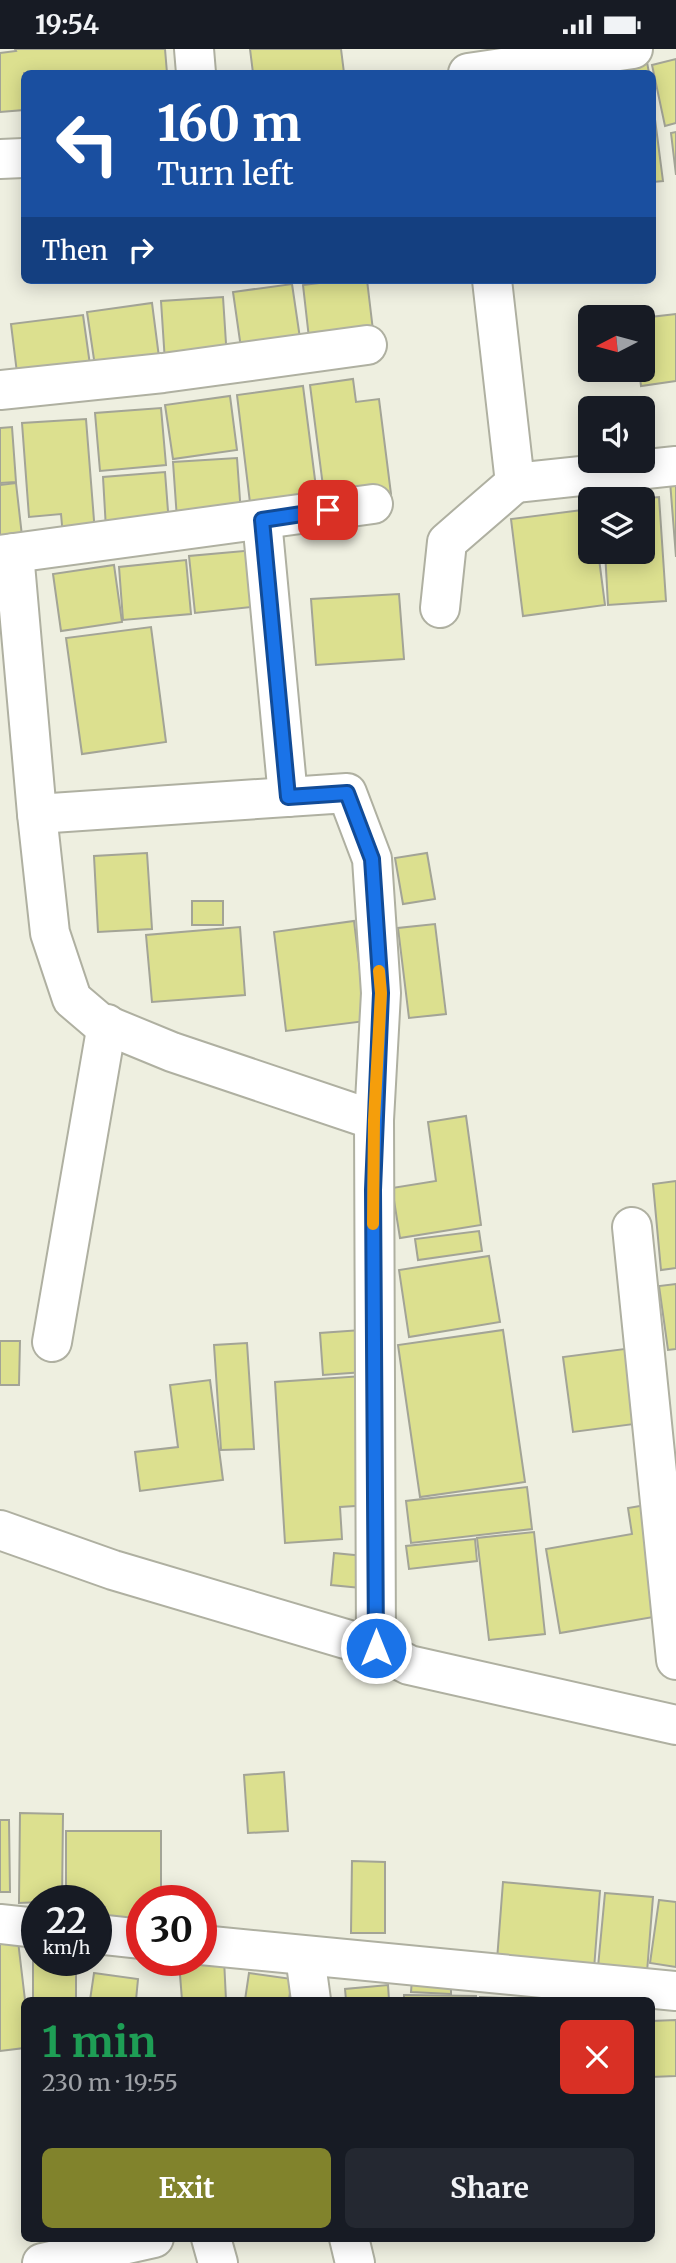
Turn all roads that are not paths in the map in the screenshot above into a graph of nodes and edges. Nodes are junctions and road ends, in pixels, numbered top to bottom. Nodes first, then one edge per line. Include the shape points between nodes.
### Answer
1 (194, 49) edge
2 (465, 49) edge
3 (633, 49) edge
4 (196, 70) edge
5 (468, 70) edge
6 (489, 70) edge
7 (21, 157) edge
8 (0, 159) edge
9 (492, 284) edge
10 (367, 345) dead end
11 (0, 390) edge
12 (676, 466) edge
13 (515, 483) junction
14 (373, 504) dead end
15 (262, 520) junction
16 (7, 554) edge
17 (440, 608) dead end
18 (288, 797) junction
19 (37, 814) junction
20 (107, 1024) junction
21 (374, 1120) junction
22 (632, 1227) dead end
23 (52, 1342) dead end
24 (666, 1452) edge
25 (0, 1530) edge
26 (376, 1648) junction
27 (676, 1660) edge
28 (676, 1725) edge
29 (0, 1924) edge
30 (21, 1926) edge
31 (217, 1947) edge
32 (305, 1956) junction
33 (676, 1991) edge
34 (311, 1997) edge
35 (136, 2242) edge
36 (212, 2242) edge
37 (350, 2242) edge
38 (42, 2263) edge
39 (218, 2263) edge
40 (355, 2263) edge

1 - 4 street
2 - 5 street
3 - 6 street
7 - 8 street
9 - 13 street
10 - 11 street
12 - 13 street
13 - 17 street via 447,542
14 - 15 street
15 - 16 street
15 - 18 street
16 - 19 street
18 - 19 street
18 - 21 street via 347,793 372,859 381,993
19 - 20 street via 50,933 72,999
20 - 21 street via 172,1052
20 - 23 street
21 - 26 street
22 - 24 street
24 - 27 street
25 - 26 street via 113,1570
26 - 28 street via 409,1665
29 - 30 street
31 - 32 street
32 - 33 street
32 - 34 street
35 - 38 street
36 - 39 street
37 - 40 street

